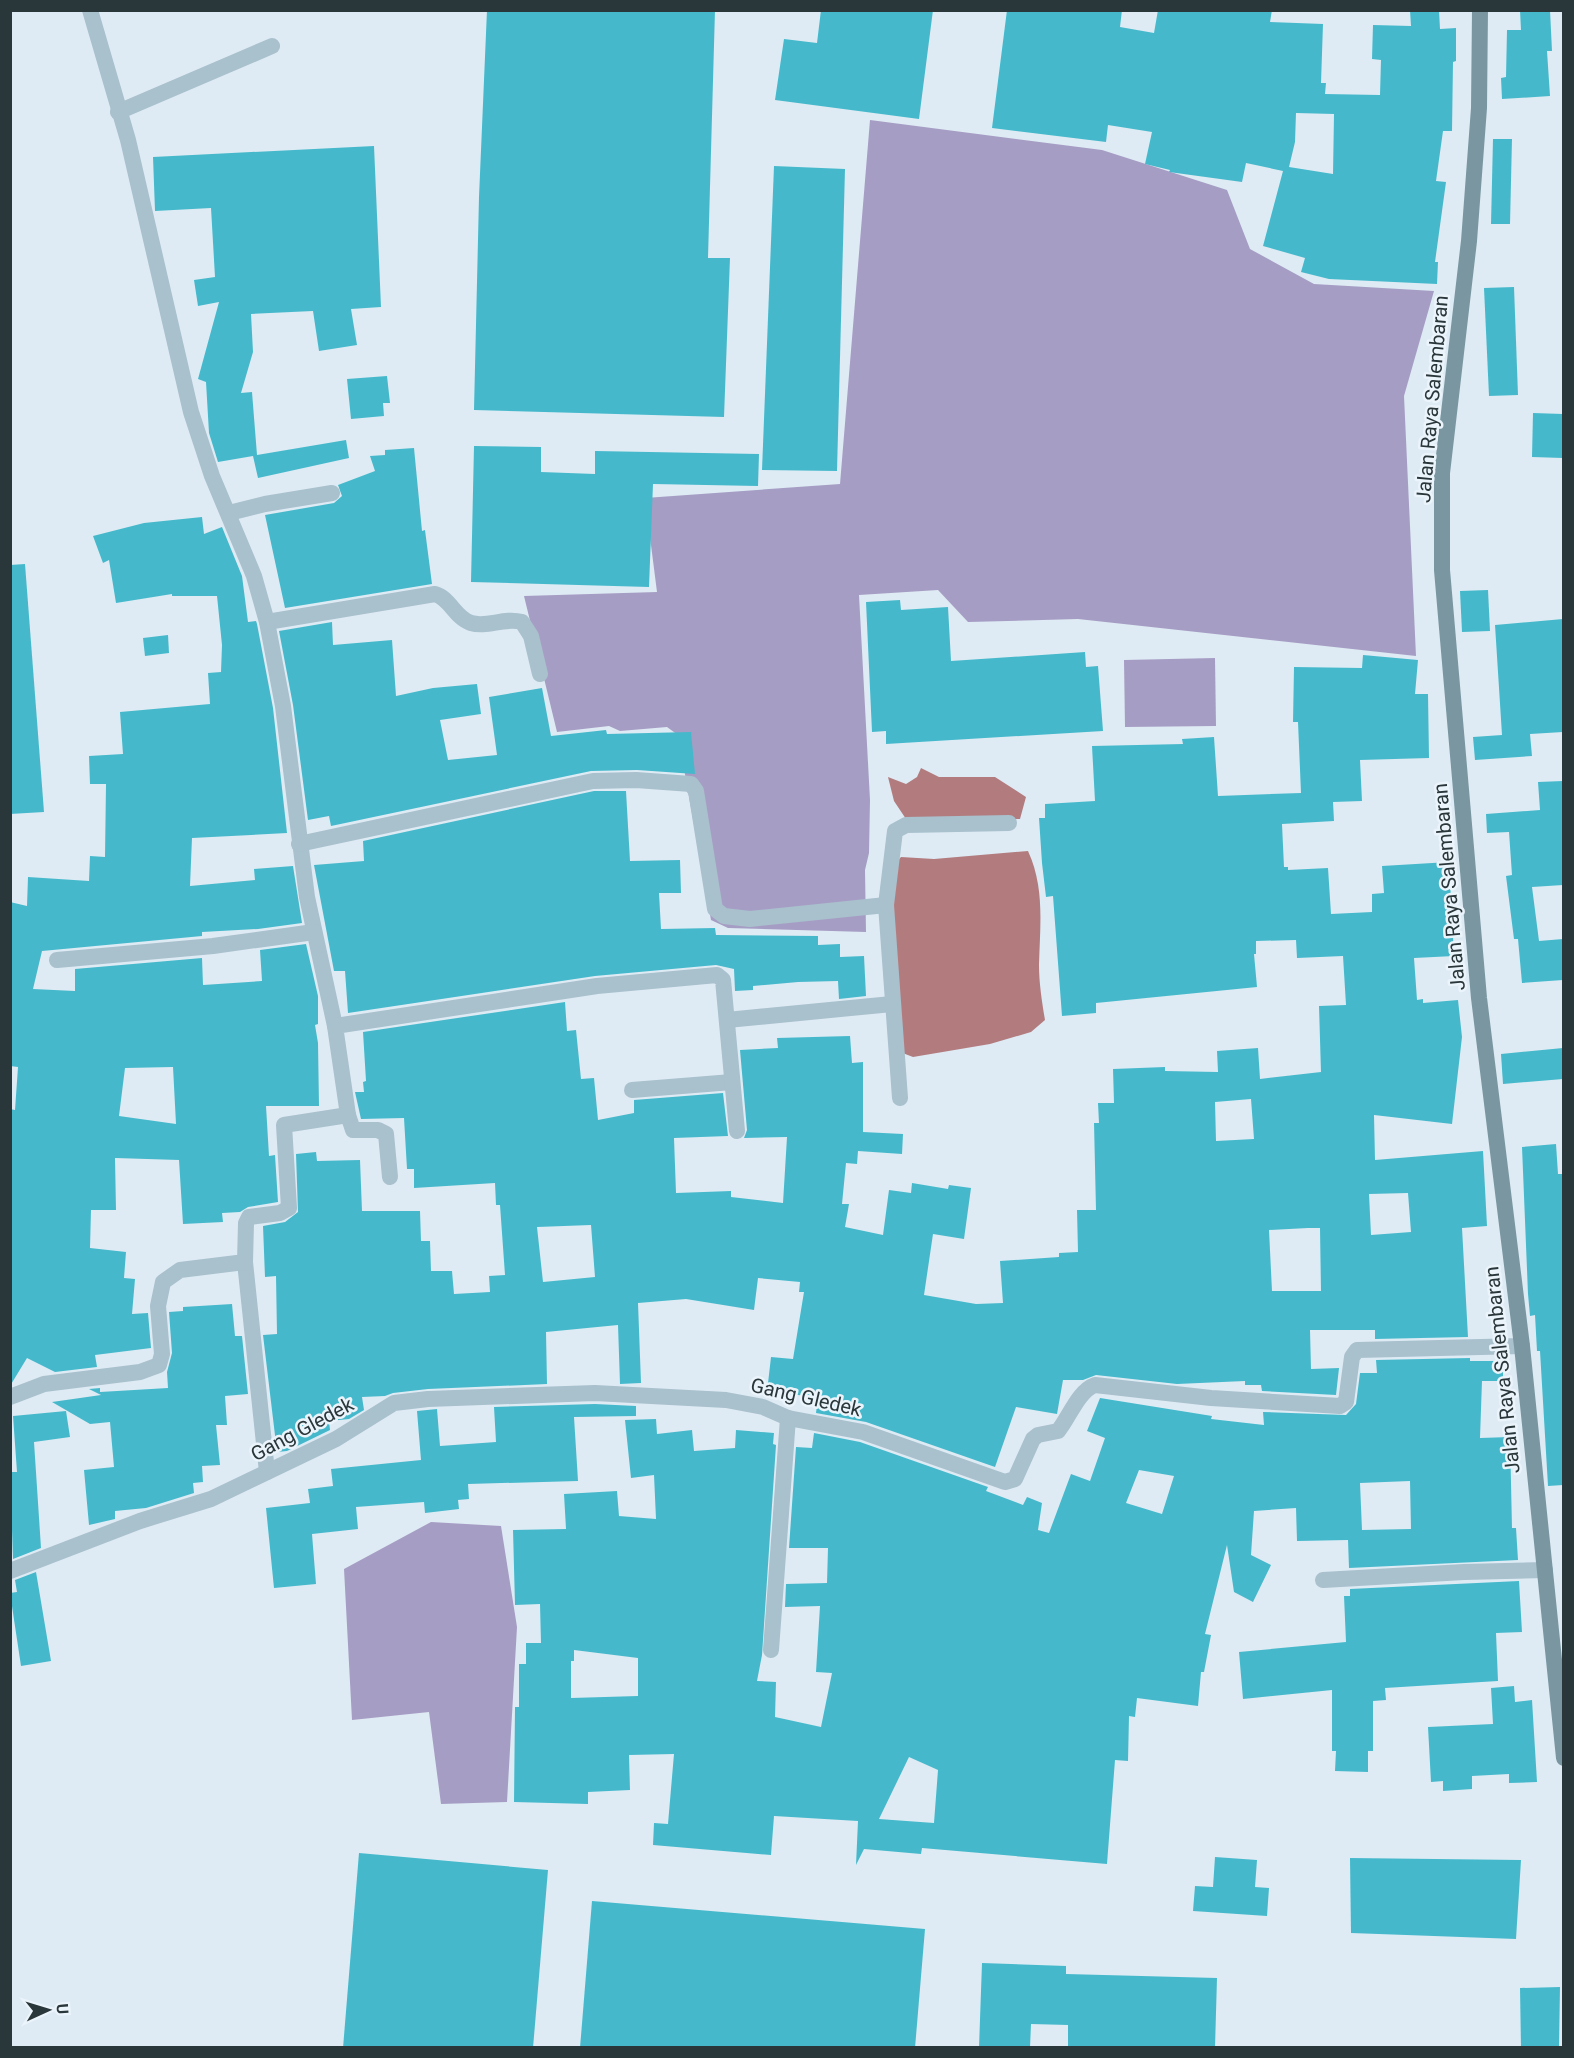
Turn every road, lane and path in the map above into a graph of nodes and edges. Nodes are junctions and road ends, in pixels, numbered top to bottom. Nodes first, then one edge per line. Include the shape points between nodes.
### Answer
1 (90, 10) edge
2 (1479, 10) edge
3 (272, 46) dead end
4 (118, 112) junction
5 (332, 493) dead end
6 (229, 513) junction
7 (267, 622) junction
8 (540, 674) dead end
9 (1009, 823) dead end
10 (299, 844) junction
11 (886, 905) junction
12 (314, 932) junction
13 (57, 960) dead end
14 (892, 1004) junction
15 (727, 1020) junction
16 (335, 1026) junction
17 (732, 1082) junction
18 (632, 1089) dead end
19 (900, 1098) dead end
20 (348, 1115) junction
21 (737, 1131) dead end
22 (390, 1177) dead end
23 (245, 1262) junction
24 (1522, 1346) junction
25 (10, 1397) edge
26 (788, 1419) junction
27 (267, 1472) junction
28 (10, 1566) edge
29 (1545, 1570) junction
30 (11, 1571) edge
31 (1323, 1580) dead end
32 (771, 1650) dead end
33 (1563, 1758) edge

1 - 4 street
2 - 24 main road, Jalan Raya Salembaran via 1479,108 1471,219 1442,472 1442,570 1479,998
3 - 4 street
4 - 6 street via 128,140 191,412
5 - 6 street
6 - 7 street
7 - 8 street via 435,594 472,623 506,619 522,622 531,636
7 - 10 street via 283,706
9 - 11 street via 906,825 895,831
10 - 11 street via 593,781 691,784 696,791 715,909 724,916 750,919
10 - 12 street
11 - 14 street
12 - 13 street
12 - 16 street
14 - 15 street
14 - 19 street
15 - 16 street via 723,980 717,975 597,986
15 - 17 street
16 - 20 street
17 - 18 street
17 - 21 street
20 - 22 street via 352,1130 378,1130 386,1134
20 - 23 street via 284,1125 289,1208 249,1217
23 - 25 street via 180,1270 163,1282 158,1306 162,1354 159,1365 153,1369 44,1384
23 - 27 street
24 - 26 street, Gang Gledek via 1358,1350 1352,1357 1346,1402 1340,1406 1211,1398 1095,1385 1080,1398 1058,1431 1033,1439 1015,1479 1008,1482 862,1432
24 - 29 main road, Jalan Raya Salembaran
26 - 27 street, Gang Gledek via 764,1407 692,1397 595,1393 429,1399 394,1403 336,1439
26 - 32 street
27 - 30 street, Gang Gledek via 211,1499 140,1521
28 - 30 street
29 - 31 street
29 - 33 main road, Jalan Raya Salembaran

